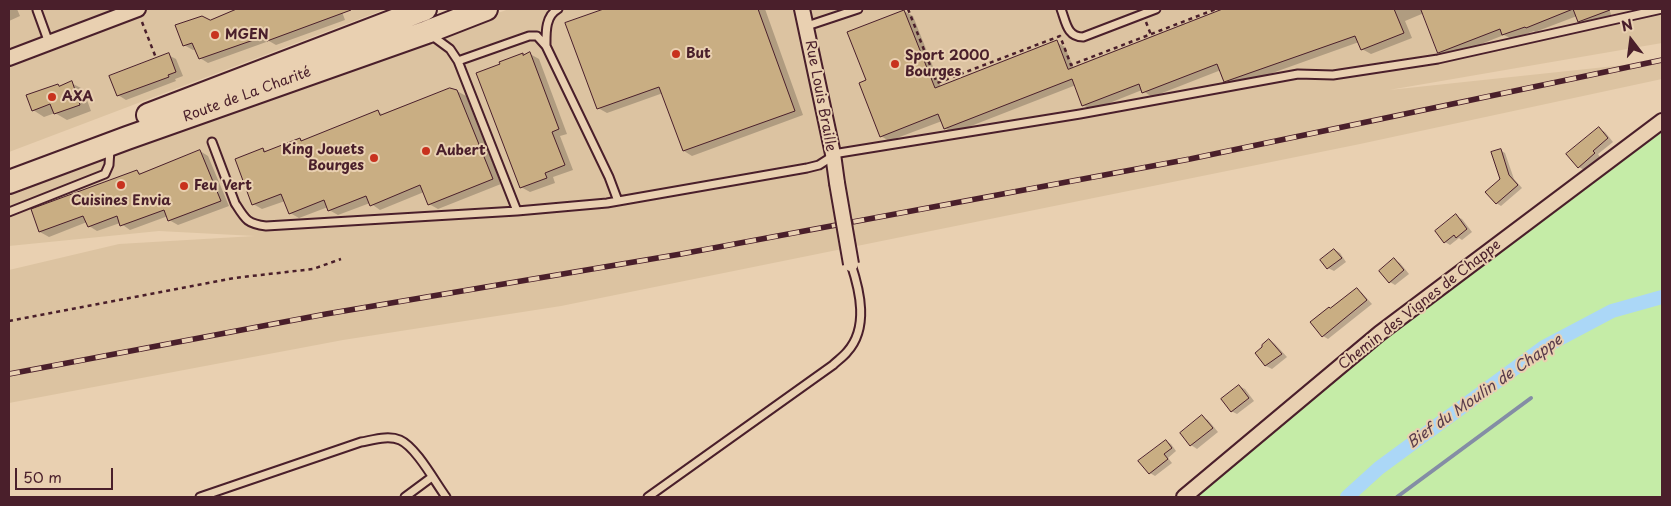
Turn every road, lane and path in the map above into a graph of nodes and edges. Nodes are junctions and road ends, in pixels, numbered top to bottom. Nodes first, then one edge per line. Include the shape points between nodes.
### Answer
1 (486, 9) edge
2 (558, 9) edge
3 (802, 9) edge
4 (858, 9) edge
5 (908, 9) edge
6 (1061, 9) edge
7 (1156, 9) edge
8 (1216, 9) edge
9 (1662, 9) edge
10 (37, 10) dead end
11 (139, 12) edge
12 (419, 15) edge
13 (382, 18) edge
14 (807, 26) junction
15 (49, 43) junction
16 (546, 46) junction
17 (9, 58) edge
18 (156, 58) dead end
19 (458, 61) junction
20 (1662, 121) edge
21 (212, 142) dead end
22 (111, 144) junction
23 (832, 155) junction
24 (9, 167) edge
25 (9, 182) edge
26 (618, 201) junction
27 (516, 211) junction
28 (9, 212) edge
29 (341, 259) dead end
30 (851, 264) joint
31 (9, 321) edge
32 (432, 477) junction
33 (200, 497) edge
34 (405, 497) edge
35 (446, 497) edge
36 (648, 497) edge
37 (1184, 497) edge

1 - 12 main road, Route de La Charité via 451,22
2 - 16 lane via 549,18
3 - 14 street, Rue Louis Braille
4 - 14 lane
5 - 8 path via 937,83 1060,36 1072,66
6 - 7 lane via 1070,33 1076,37 1084,37
9 - 23 lane via 1438,59 1333,75 1298,74
10 - 15 lane
11 - 15 street
11 - 18 path
12 - 13 main road, Route de La Charité
12 - 19 lane
12 - 22 main road, Route de La Charité via 414,24 242,92 239,98
13 - 24 main road, Route de La Charité
14 - 23 street, Rue Louis Braille
15 - 17 street
16 - 19 lane via 537,36 529,36
16 - 26 lane
19 - 27 lane
20 - 37 street, Chemin des Vignes de Chappe via 1380,333
21 - 27 lane via 235,203 254,225
22 - 25 main road, Route de La Charité
22 - 28 lane via 105,174
23 - 26 lane via 807,168
23 - 30 street, Rue Louis Braille, bridge
26 - 27 lane
29 - 31 path via 313,269 234,278
30 - 36 lane via 861,314 858,332 849,351
32 - 33 lane via 412,448 399,440 382,438 361,442
32 - 34 lane
32 - 35 lane

